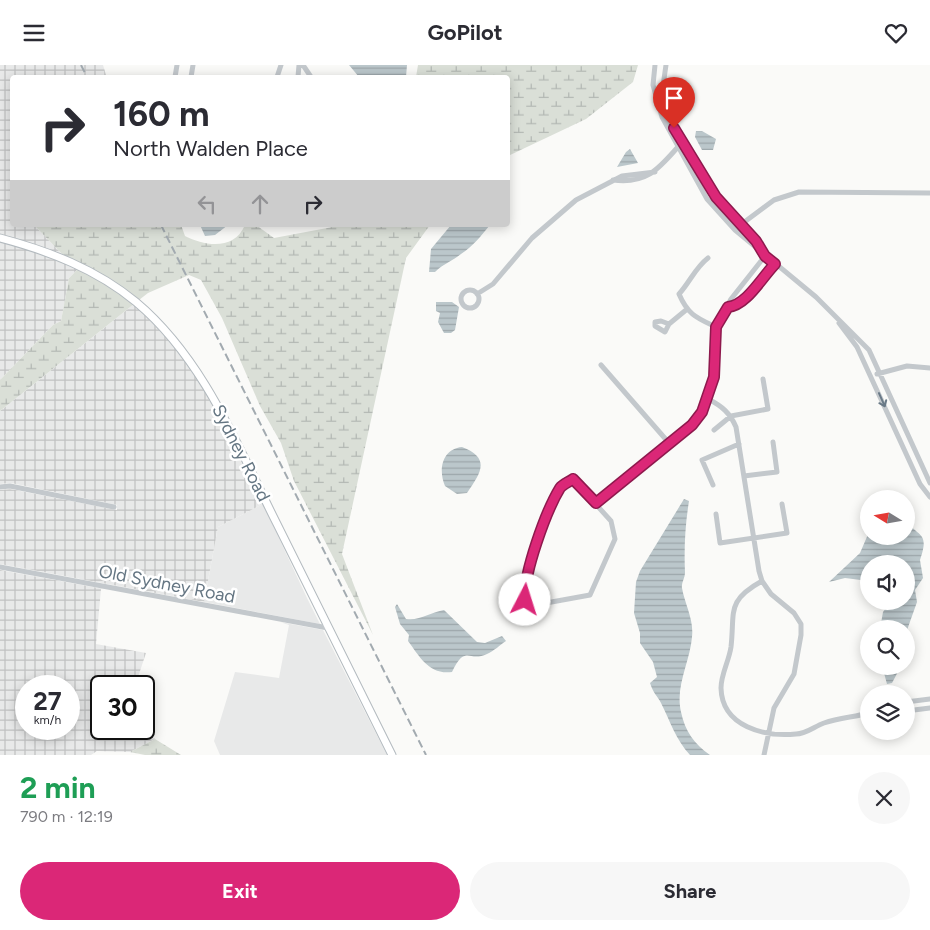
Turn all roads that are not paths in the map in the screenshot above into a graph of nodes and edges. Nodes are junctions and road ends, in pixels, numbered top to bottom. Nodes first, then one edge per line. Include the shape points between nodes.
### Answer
1 (301, 65) edge
2 (655, 65) edge
3 (666, 65) edge
4 (309, 75) edge
5 (677, 149) junction
6 (930, 193) edge
7 (741, 225) junction
8 (735, 230) junction
9 (0, 238) edge
10 (764, 254) junction
11 (708, 258) dead end
12 (775, 264) junction
13 (478, 294) dead end
14 (728, 307) junction
15 (686, 310) junction
16 (831, 313) junction
17 (669, 324) dead end
18 (716, 327) junction
19 (601, 365) dead end
20 (930, 367) edge
21 (879, 373) junction
22 (872, 377) junction
23 (763, 379) dead end
24 (708, 399) junction
25 (731, 416) junction
26 (714, 430) dead end
27 (773, 442) dead end
28 (669, 443) junction
29 (739, 444) junction
30 (744, 476) junction
31 (930, 483) edge
32 (713, 485) dead end
33 (0, 487) edge
34 (930, 497) edge
35 (596, 503) junction
36 (782, 504) dead end
37 (114, 507) dead end
38 (716, 513) dead end
39 (753, 538) junction
40 (0, 567) edge
41 (762, 581) junction
42 (328, 628) junction
43 (930, 699) edge
44 (915, 701) edge
45 (930, 708) edge
46 (915, 710) edge
47 (860, 715) edge
48 (768, 734) junction
49 (392, 755) edge
50 (764, 755) edge

1 - 4 street
2 - 5 street via 653,85 658,106
3 - 7 street via 662,86 666,114 716,197
5 - 8 street via 707,199
5 - 13 street via 655,172 622,176 576,200 532,238 493,284
6 - 7 street via 799,192 774,200
7 - 8 street
7 - 10 street
8 - 10 street
9 - 42 street, Sydney Road via 53,253 111,283 136,302 180,348 217,405
10 - 12 street
10 - 14 street
11 - 15 street via 698,266 690,283 679,295
12 - 14 street via 745,298 736,306
12 - 16 street
14 - 18 street
15 - 17 street
15 - 18 street
16 - 21 street via 869,350
16 - 22 street via 857,347
18 - 24 street via 714,377
19 - 28 street
20 - 21 street via 907,366
21 - 22 street
21 - 31 street
22 -> 34 street via 920,484
23 - 25 street via 768,409
24 - 25 street via 721,405
24 - 28 street via 692,425
25 - 26 street
25 - 29 street
27 - 30 street via 777,472
28 - 35 street
29 - 30 street
29 - 32 street via 702,460
30 - 39 street
33 - 37 street via 10,486
35 - 35 street via 573,479 561,487 538,541 524,586 525,600 535,605 590,595 615,539 611,521
36 - 39 street via 787,533
38 - 39 street via 720,543
39 - 41 street
40 - 42 street, Old Sydney Road
41 - 48 street via 771,594 794,613 801,624 802,635 794,675 774,708
41 - 48 street via 744,591 734,606 731,649 721,689 726,707 736,720 748,728
42 - 49 street, Sydney Road
43 - 44 street
45 - 46 street
47 - 48 street via 823,723 798,735
48 - 50 street

